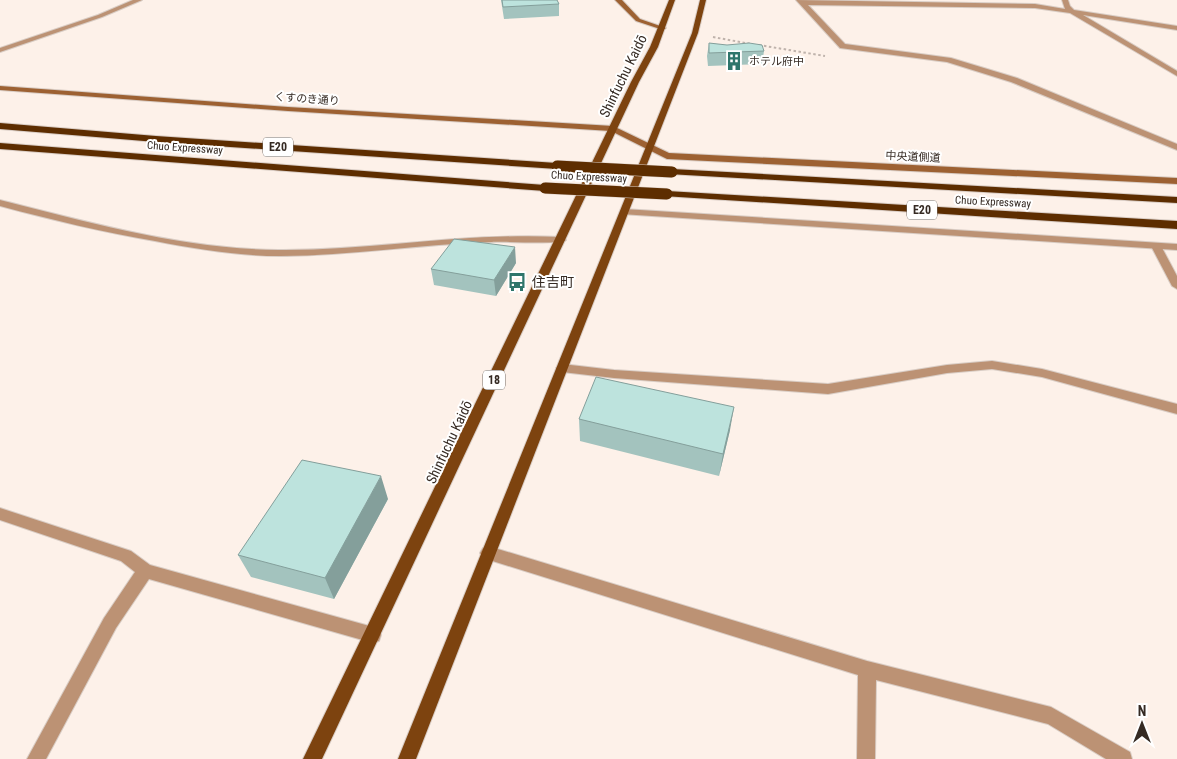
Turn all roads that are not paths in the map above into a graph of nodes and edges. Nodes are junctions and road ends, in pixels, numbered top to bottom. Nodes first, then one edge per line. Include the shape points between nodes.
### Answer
1 (139, 0) edge
2 (618, 0) edge
3 (672, 0) edge
4 (703, 0) edge
5 (1065, 0) edge
6 (800, 2) edge
7 (1071, 11) junction
8 (663, 28) junction
9 (1177, 28) edge
10 (0, 50) edge
11 (1177, 74) edge
12 (0, 88) edge
13 (0, 126) edge
14 (613, 129) junction
15 (0, 146) edge
16 (1177, 147) edge
17 (649, 148) junction
18 (1177, 181) edge
19 (1177, 200) edge
20 (2, 206) edge
21 (624, 212) junction
22 (1177, 225) edge
23 (561, 240) junction
24 (1156, 246) junction
25 (1177, 247) edge
26 (1177, 286) edge
27 (562, 368) junction
28 (1177, 409) edge
29 (0, 514) edge
30 (488, 553) junction
31 (145, 571) junction
32 (373, 635) junction
33 (867, 669) junction
34 (36, 759) edge
35 (312, 759) edge
36 (407, 759) edge
37 (866, 759) edge
38 (1123, 759) edge

1 - 10 street
2 - 8 street via 642,23
3 - 8 main road, Shinfuchu Kaidō / 18
4 - 17 main road via 695,33
5 - 7 street
6 - 7 street via 1035,6
6 - 16 street via 843,46 948,60 1014,80
7 - 9 street
7 - 11 street
8 - 14 main road, Shinfuchu Kaidō / 18
12 - 14 street, くすのき通り
13 - 19 highway, Chuo Expressway / E20, bridge via 566,166
14 - 17 street, 中央道側道
14 - 23 main road, Shinfuchu Kaidō / 18
15 - 22 highway, Chuo Expressway / E20, bridge via 545,188
17 - 18 street, 中央道側道 via 667,156
17 - 21 main road
20 - 23 street via 160,239 253,252 376,250 470,239
21 - 24 street
21 - 27 main road
23 - 32 main road, Shinfuchu Kaidō / 18
24 - 25 street
24 - 26 street
27 - 28 street via 828,389 992,364 1042,373
27 - 30 main road
29 - 31 street via 126,556
30 - 33 street
30 - 36 main road
31 - 32 street
31 - 34 street via 110,624
32 - 35 main road, Shinfuchu Kaidō / 18
33 - 37 street
33 - 38 street via 1051,716

